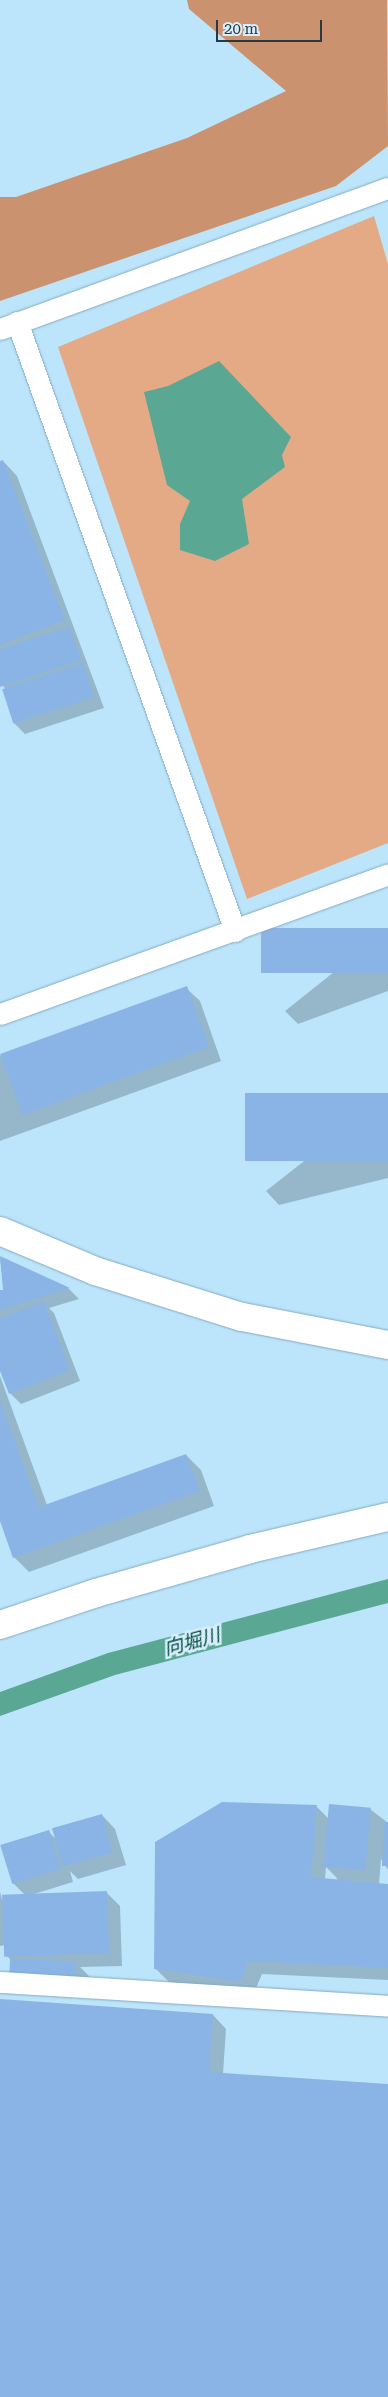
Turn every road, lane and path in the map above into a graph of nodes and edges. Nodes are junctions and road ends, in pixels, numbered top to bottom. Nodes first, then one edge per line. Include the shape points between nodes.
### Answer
1 (388, 188) edge
2 (8, 325) edge
3 (388, 874) edge
4 (235, 931) junction
5 (0, 1014) edge
6 (0, 1231) edge
7 (388, 1345) edge
8 (388, 1518) edge
9 (0, 1626) edge
10 (0, 1982) edge
11 (388, 2006) edge

1 - 2 lane
2 - 4 lane
3 - 4 lane
4 - 5 lane
6 - 7 street via 95,1271 242,1317
8 - 9 street via 250,1549 96,1593
10 - 11 lane

